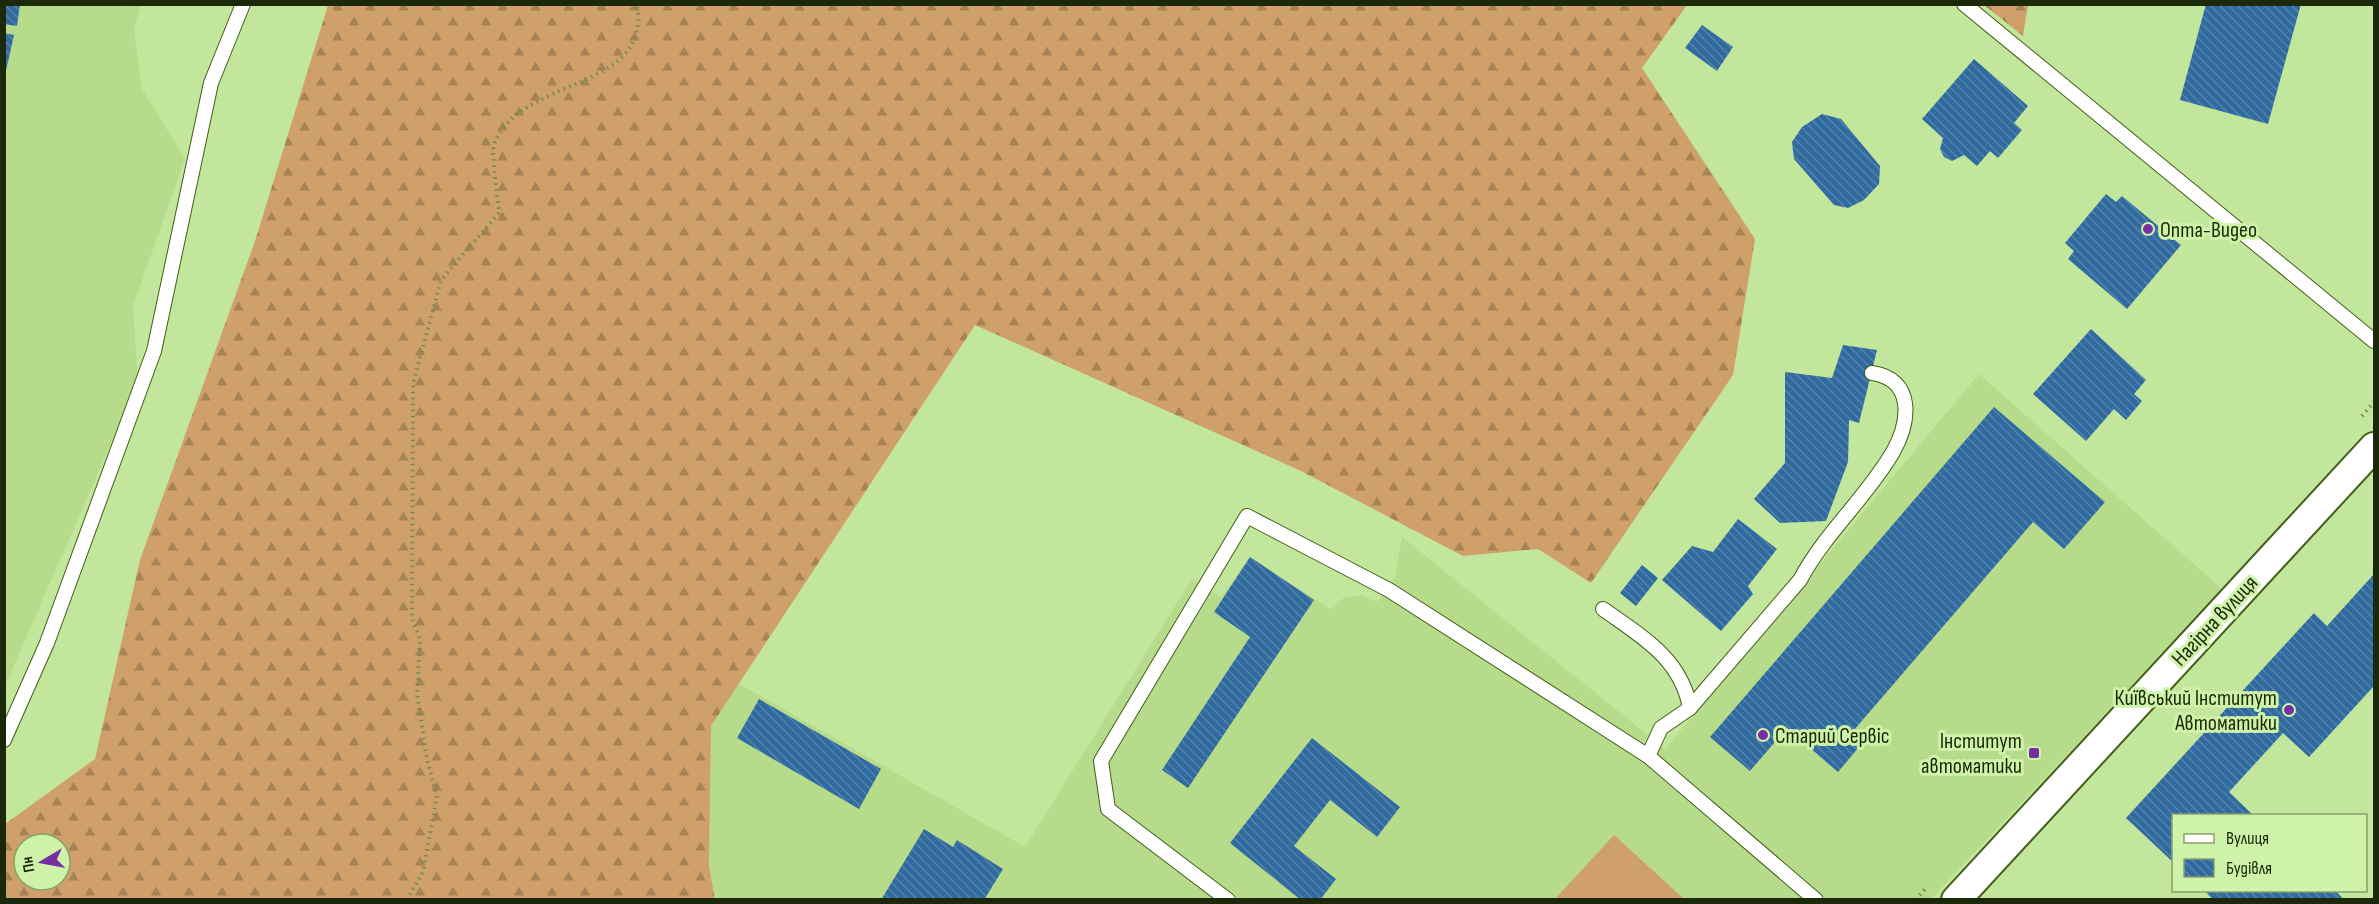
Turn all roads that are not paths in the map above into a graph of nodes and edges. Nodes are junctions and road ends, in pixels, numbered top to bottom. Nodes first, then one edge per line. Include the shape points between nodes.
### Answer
1 (243, 4) edge
2 (1964, 4) edge
3 (2374, 341) edge
4 (1872, 373) dead end
5 (2374, 447) edge
6 (1604, 609) dead end
7 (1690, 708) junction
8 (4, 740) edge
9 (1647, 756) junction
10 (1217, 895) edge
11 (1228, 900) edge
12 (1816, 900) edge
13 (1956, 900) edge

1 - 8 lane via 211,83 154,351 47,643
2 - 3 lane
4 - 7 lane via 1886,375 1902,391 1904,427 1892,454 1800,580
5 - 13 street, Нагірна вулиця
6 - 7 lane via 1668,658 1685,684
7 - 9 lane via 1661,728
9 - 10 lane via 1389,590 1247,516 1101,761 1108,809
9 - 12 lane
10 - 11 lane

